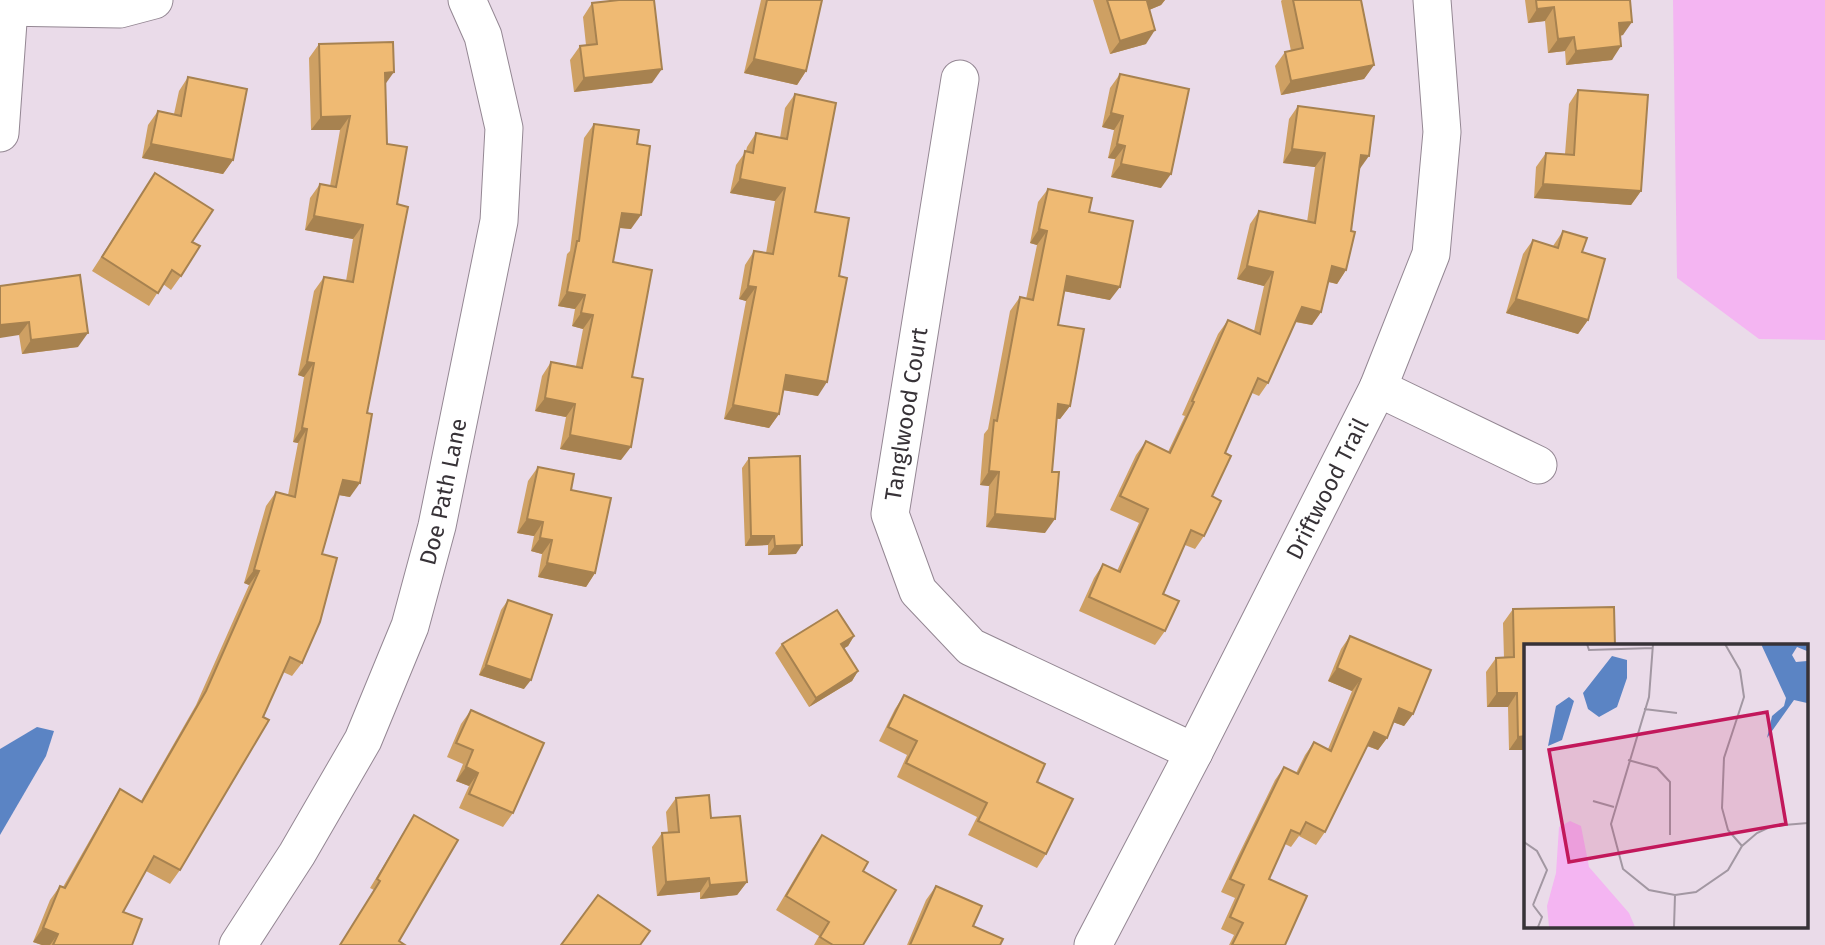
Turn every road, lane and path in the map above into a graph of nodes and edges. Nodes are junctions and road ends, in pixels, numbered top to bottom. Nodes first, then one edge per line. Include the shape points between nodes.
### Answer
1 (153, 0) edge
2 (467, 0) edge
3 (1432, 0) edge
4 (5, 8) edge
5 (960, 79) dead end
6 (0, 133) edge
7 (1378, 388) junction
8 (1538, 465) dead end
9 (1194, 752) junction
10 (239, 945) edge
11 (1093, 945) edge

1 - 4 street via 120,9
2 - 10 street, Doe Path Lane via 483,36 504,128 499,220 437,526 410,626 363,740
3 - 7 street, Driftwood Trail via 1442,132 1431,254
4 - 6 street
5 - 9 street, Tanglwood Court via 890,514 918,591 971,646
7 - 8 street
7 - 9 street, Driftwood Trail
9 - 11 street, Driftwood Trail

